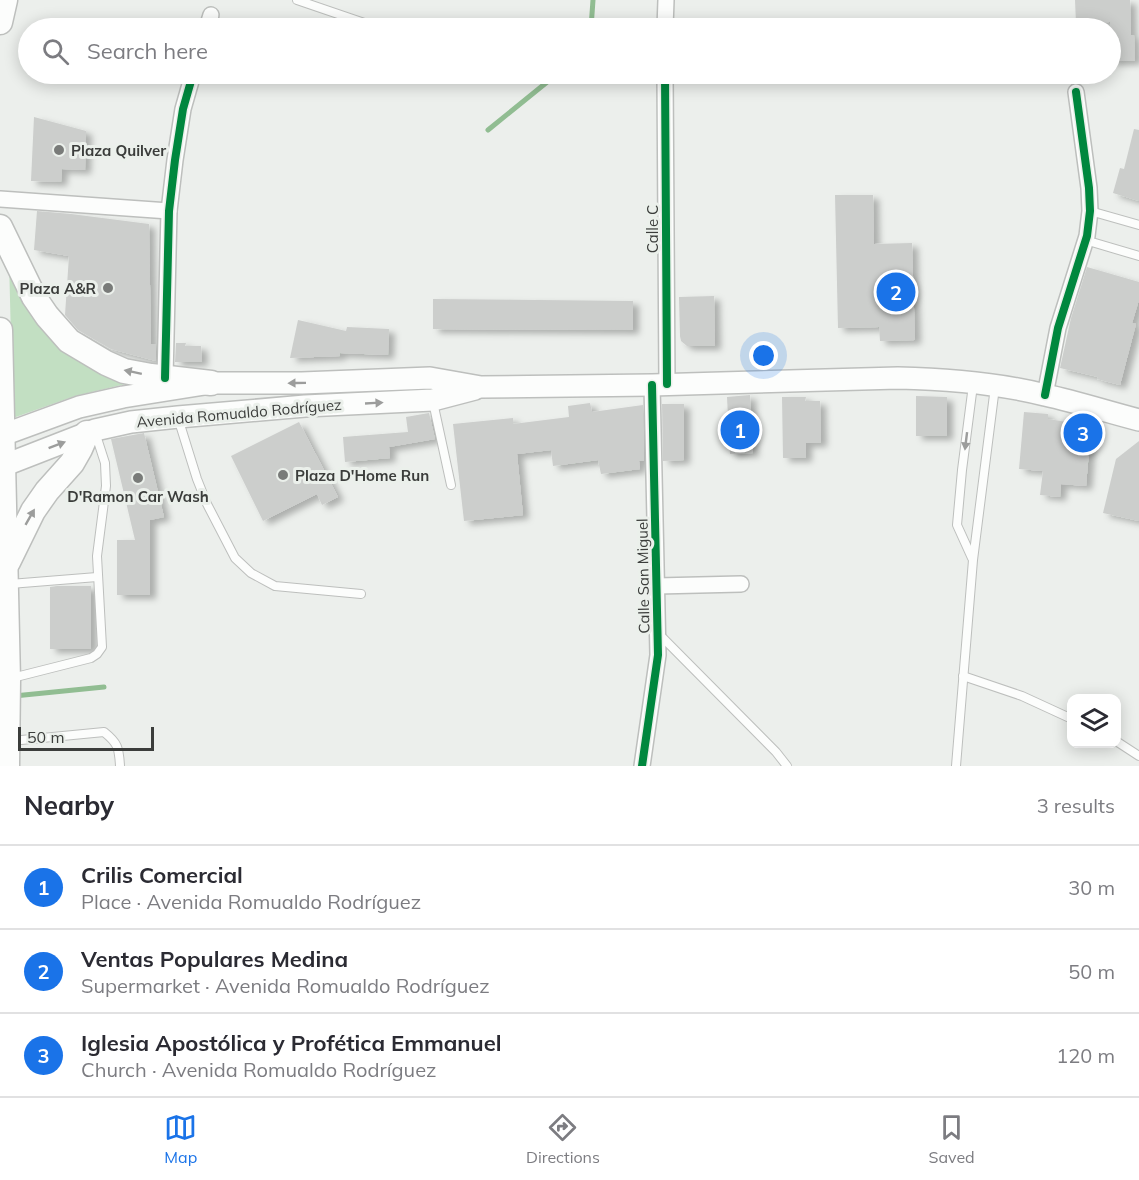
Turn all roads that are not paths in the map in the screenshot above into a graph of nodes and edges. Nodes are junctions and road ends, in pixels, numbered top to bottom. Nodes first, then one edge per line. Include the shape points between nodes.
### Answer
1 (5, 0) edge
2 (297, 0) edge
3 (666, 0) edge
4 (350, 18) edge
5 (665, 18) edge
6 (0, 22) edge
7 (190, 84) edge
8 (665, 84) edge
9 (1076, 92) dead end
10 (0, 199) edge
11 (169, 211) junction
12 (1090, 212) junction
13 (1139, 225) edge
14 (0, 227) edge
15 (1085, 240) junction
16 (1139, 256) edge
17 (0, 330) edge
18 (165, 378) junction
19 (211, 383) junction
20 (974, 383) junction
21 (660, 384) junction
22 (995, 386) junction
23 (481, 387) junction
24 (1045, 394) junction
25 (433, 400) junction
26 (178, 417) junction
27 (1139, 420) edge
28 (91, 432) junction
29 (1, 435) edge
30 (2, 466) edge
31 (451, 485) dead end
32 (973, 560) junction
33 (5, 577) junction
34 (97, 577) junction
35 (741, 584) dead end
36 (657, 586) junction
37 (361, 594) dead end
38 (658, 633) junction
39 (963, 676) junction
40 (8, 684) junction
41 (1067, 717) edge
42 (7, 736) junction
43 (1121, 744) edge
44 (1139, 756) edge
45 (7, 766) edge
46 (120, 766) edge
47 (642, 766) edge
48 (787, 766) edge
49 (956, 766) edge

1 - 6 main road
2 - 4 lane
3 - 5 street
7 - 11 street
8 - 21 street, Calle C
9 - 12 street
10 - 11 street
11 - 18 street
12 - 13 lane
12 - 15 street
18 -> 14 main road via 124,370 69,341 34,297
15 - 16 lane
15 - 24 street via 1058,328
17 - 29 main road
18 - 19 main road
23 -> 19 main road, Avenida Romualdo Rodríguez via 430,378
19 - 29 main road, Avenida Romualdo Rodríguez via 79,407
20 - 21 main road, Avenida Romualdo Rodríguez via 897,378
20 - 22 main road, Avenida Romualdo Rodríguez
20 -> 32 lane via 957,525
21 - 23 main road, Avenida Romualdo Rodríguez
21 - 36 street, Calle San Miguel
22 - 24 main road, Avenida Romualdo Rodríguez
22 - 32 lane
23 - 25 main road, Avenida Romualdo Rodríguez
24 - 27 main road, Avenida Romualdo Rodríguez
26 -> 25 main road, Avenida Romualdo Rodríguez
25 - 31 lane
26 - 28 main road, Avenida Romualdo Rodríguez via 131,422
26 - 37 lane via 207,504 235,558 251,573 275,586
30 -> 28 main road, Avenida Romualdo Rodríguez
33 -> 28 main road via 33,511 72,463
28 - 34 lane via 105,463 106,486
29 - 30 main road
30 - 33 main road
32 - 39 lane
33 - 34 lane
33 - 40 main road
34 - 40 lane via 102,647 97,654
35 - 36 street
36 - 38 street, Calle San Miguel
38 - 47 street, Calle San Miguel
38 - 48 lane
39 - 41 lane via 1022,696
39 - 49 lane
40 - 42 main road
42 - 45 main road
42 - 46 lane via 104,732 120,750
43 - 44 lane

